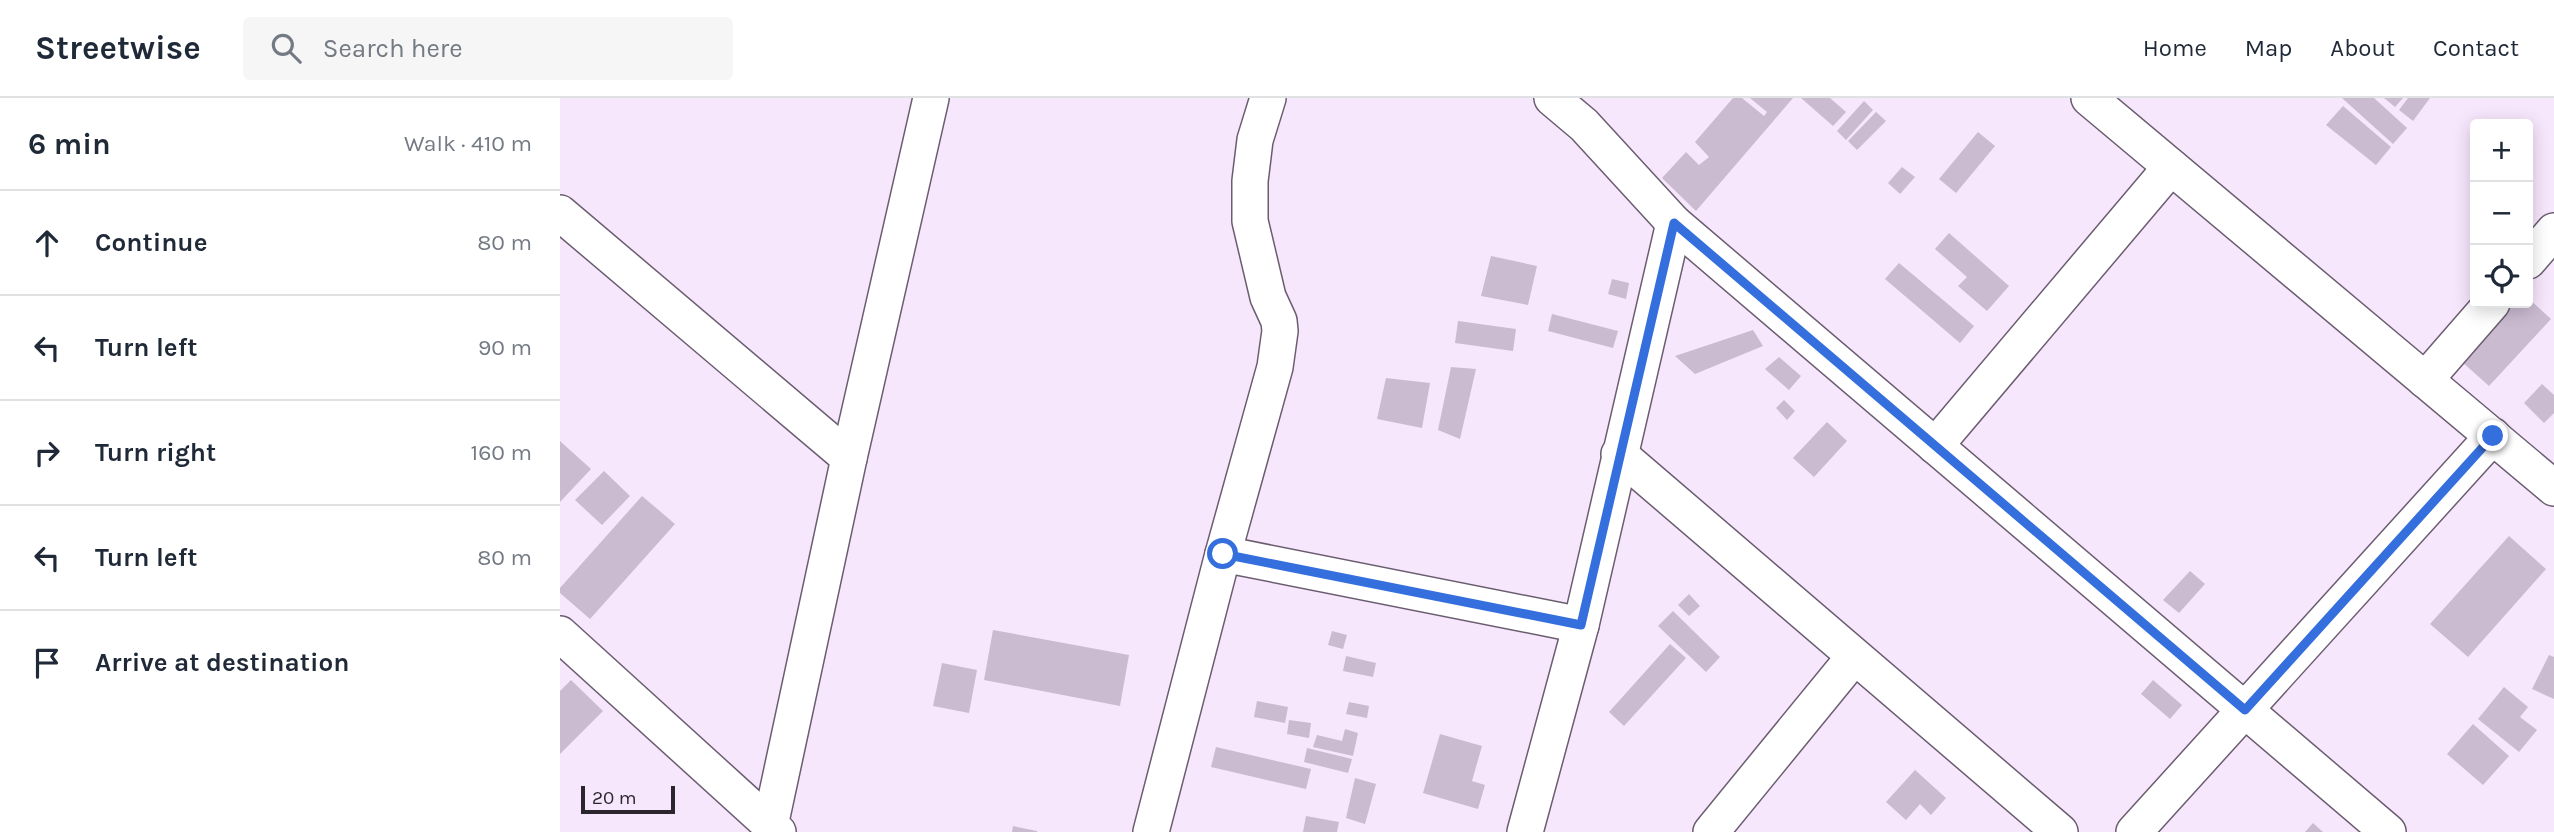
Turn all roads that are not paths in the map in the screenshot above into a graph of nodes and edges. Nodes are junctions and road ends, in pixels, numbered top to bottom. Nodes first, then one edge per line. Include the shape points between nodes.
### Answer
1 (931, 98) edge
2 (1268, 98) edge
3 (1552, 98) edge
4 (2089, 98) edge
5 (2171, 166) junction
6 (560, 213) edge
7 (1674, 223) junction
8 (2554, 231) edge
9 (2533, 255) edge
10 (2488, 308) edge
11 (2425, 380) junction
12 (2493, 436) junction
13 (1936, 446) junction
14 (1619, 454) junction
15 (849, 458) junction
16 (2554, 488) edge
17 (1223, 554) junction
18 (1581, 625) junction
19 (560, 634) edge
20 (1854, 657) junction
21 (2245, 710) junction
22 (774, 829) edge
23 (1152, 832) edge
24 (1525, 832) edge
25 (1711, 832) edge
26 (2060, 832) edge
27 (2134, 832) edge
28 (2388, 832) edge

1 - 15 street
2 - 17 street via 1255,140 1250,221 1280,331 1275,367
3 - 7 street via 1584,125
4 - 5 street
5 - 11 street
5 - 13 street
6 - 15 street
7 - 13 street
7 - 14 street
8 - 9 street
10 - 11 street
11 - 12 street
12 - 16 street
12 - 21 street
13 - 21 street
14 - 18 street
14 - 20 street
15 - 22 street
17 - 18 street
17 - 23 street
18 - 24 street
19 - 22 street
20 - 25 street
20 - 26 street
21 - 27 street
21 - 28 street

